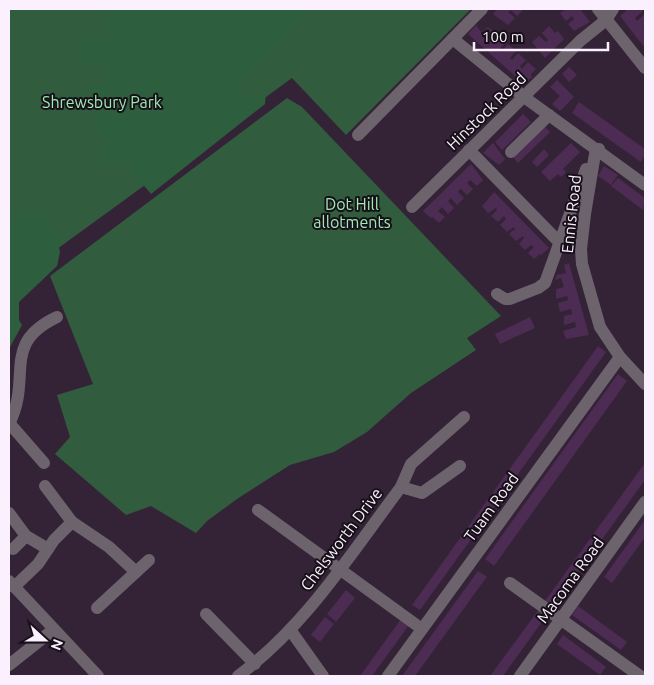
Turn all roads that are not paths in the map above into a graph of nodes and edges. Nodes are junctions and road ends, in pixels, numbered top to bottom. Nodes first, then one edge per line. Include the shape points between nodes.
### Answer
1 (482, 9) edge
2 (598, 9) edge
3 (609, 14) edge
4 (453, 39) junction
5 (645, 68) edge
6 (524, 96) junction
7 (549, 115) junction
8 (358, 135) dead end
9 (599, 149) junction
10 (468, 150) junction
11 (511, 152) dead end
12 (593, 165) junction
13 (645, 185) edge
14 (412, 207) dead end
15 (559, 242) junction
16 (501, 297) dead end
17 (57, 317) dead end
18 (620, 357) junction
19 (645, 384) edge
20 (464, 417) dead end
21 (9, 424) edge
22 (44, 463) dead end
23 (460, 466) dead end
24 (45, 486) dead end
25 (400, 487) junction
26 (645, 502) edge
27 (258, 510) dead end
28 (9, 513) edge
29 (72, 522) junction
30 (26, 536) junction
31 (48, 549) junction
32 (13, 550) dead end
33 (149, 560) dead end
34 (340, 570) junction
35 (136, 572) junction
36 (510, 583) dead end
37 (11, 584) edge
38 (97, 608) dead end
39 (206, 614) dead end
40 (560, 620) junction
41 (422, 629) junction
42 (53, 630) junction
43 (291, 631) junction
44 (255, 664) junction
45 (9, 665) edge
46 (98, 676) edge
47 (238, 676) edge
48 (323, 676) edge
49 (388, 676) edge
50 (520, 676) edge
51 (640, 676) edge

1 - 4 street
2 - 3 street
3 - 5 street
3 - 6 street, Hinstock Road
4 - 6 street
4 - 8 street
6 - 7 street
6 - 10 street, Hinstock Road
7 - 9 street
7 - 11 street
9 - 12 street, Ennis Road
9 - 13 street
10 - 14 street, Hinstock Road
10 - 15 street
12 - 15 street via 585,170
12 - 18 street, Ennis Road via 584,214 582,264 595,314
15 - 16 street via 545,283 538,288
17 - 21 street via 38,324 17,342 12,363 15,386
18 - 19 street, Ennis Road
18 - 41 street, Tuam Road
20 - 25 street, Chelsworth Drive via 411,464
21 - 22 street
23 - 25 street via 422,493
24 - 29 street
25 - 34 street, Chelsworth Drive
26 - 40 street, Macoma Road
27 - 34 street
28 - 30 street
29 - 31 street
29 - 35 street via 109,546
30 - 31 street
30 - 32 street
31 - 37 street via 38,564
33 - 35 street
34 - 41 street
34 - 43 street, Chelsworth Drive
35 - 38 street
36 - 40 street
37 - 42 street
39 - 44 street
40 - 50 street, Macoma Road
40 - 51 street
41 - 49 street, Tuam Road
42 - 45 street
42 - 46 street
43 - 44 street, Chelsworth Drive
43 - 48 street
44 - 47 street, Chelsworth Drive

